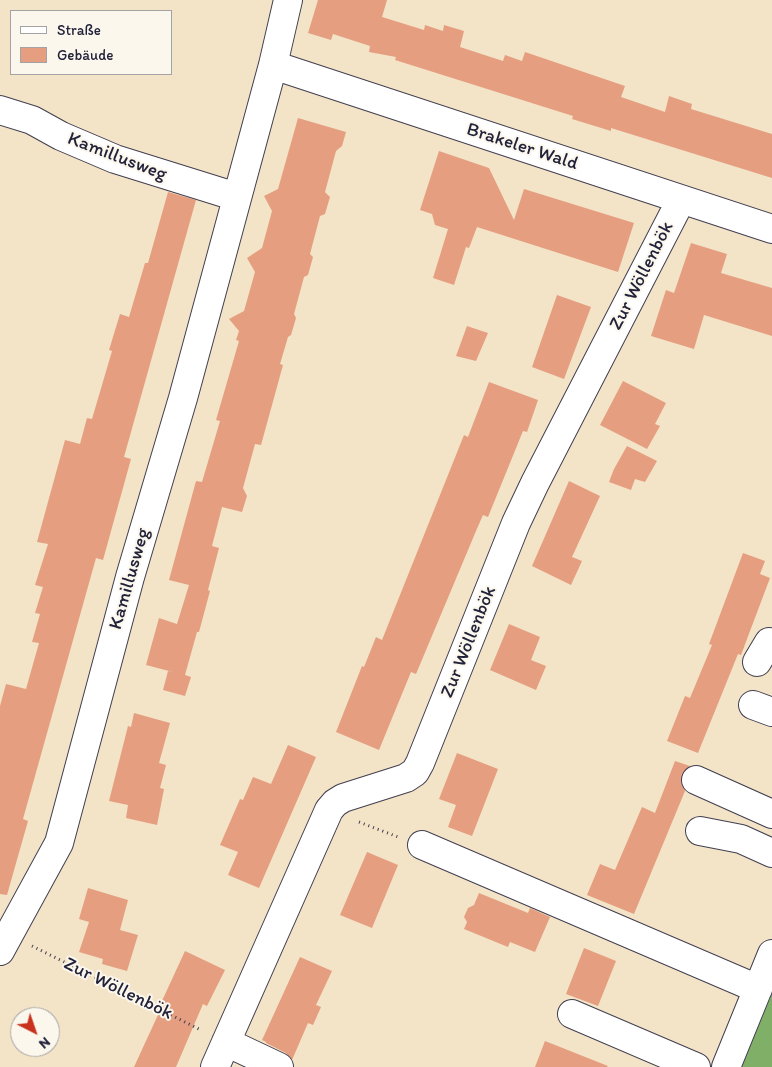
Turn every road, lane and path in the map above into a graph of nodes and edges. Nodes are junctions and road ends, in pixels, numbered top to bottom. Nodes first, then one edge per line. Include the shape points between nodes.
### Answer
1 (288, 0) edge
2 (273, 65) junction
3 (0, 110) edge
4 (237, 197) junction
5 (681, 200) junction
6 (772, 229) edge
7 (696, 780) dead end
8 (329, 810) junction
9 (772, 814) edge
10 (700, 831) dead end
11 (422, 845) joint
12 (772, 853) edge
13 (4, 943) edge
14 (772, 954) edge
15 (758, 989) junction
16 (572, 1014) dead end
17 (226, 1042) junction
18 (216, 1067) edge
19 (279, 1067) edge
20 (696, 1067) edge
21 (726, 1067) edge

1 - 2 street, Kamillusweg
2 - 4 street, Kamillusweg
2 - 5 street, Brakeler Wald
3 - 4 street, Kamillusweg via 32,120 115,159
4 - 13 street, Kamillusweg via 59,844
5 - 6 street, Brakeler Wald
5 - 8 street, Zur Wöllenbök via 516,523 415,772 406,778 343,798
7 - 9 street
8 - 11 path
8 - 17 street
10 - 12 street via 741,839
11 - 15 street
13 - 17 path, Zur Wöllenbök
14 - 15 street
15 - 21 street
16 - 20 street
17 - 18 street
17 - 19 street

